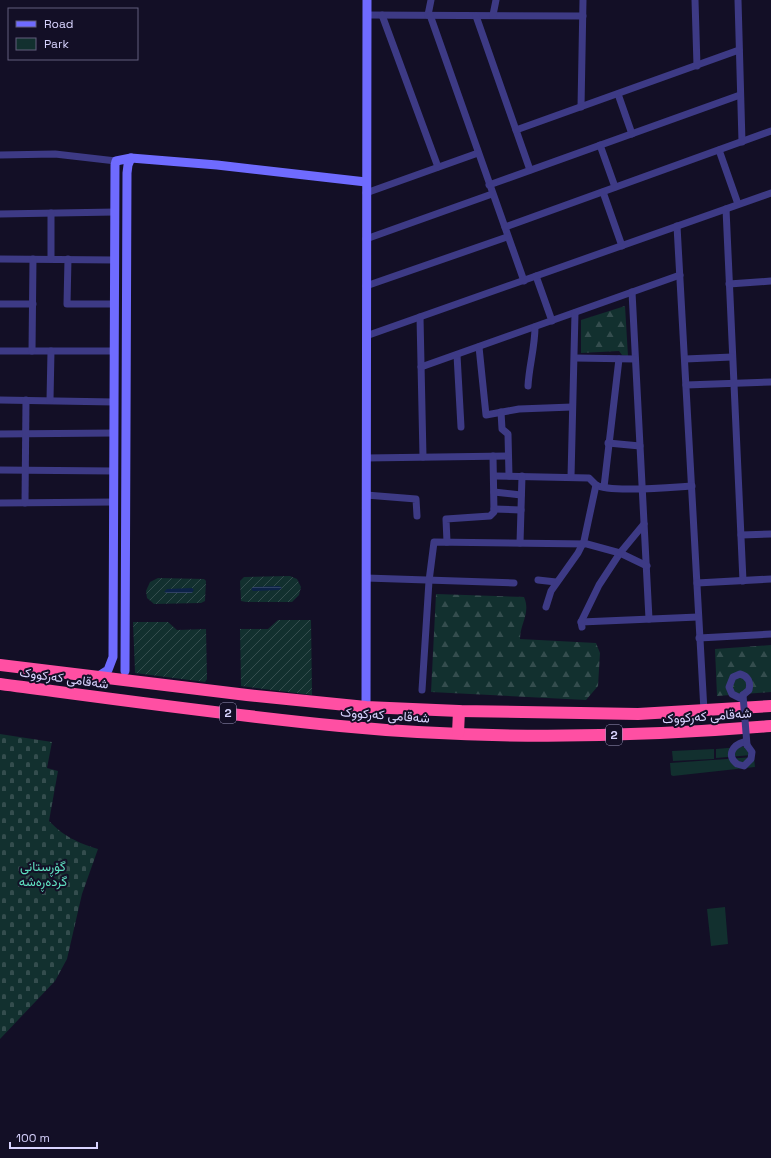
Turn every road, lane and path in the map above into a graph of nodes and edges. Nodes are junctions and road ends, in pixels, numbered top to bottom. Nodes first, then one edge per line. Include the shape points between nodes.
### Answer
1 (366, 0) edge
2 (431, 0) edge
3 (496, 0) edge
4 (583, 0) edge
5 (695, 0) edge
6 (738, 0) edge
7 (366, 15) junction
8 (382, 15) junction
9 (429, 15) junction
10 (493, 15) junction
11 (476, 16) junction
12 (583, 16) junction
13 (739, 50) junction
14 (697, 66) junction
15 (618, 94) junction
16 (740, 95) junction
17 (581, 107) junction
18 (516, 130) junction
19 (771, 131) edge
20 (632, 134) junction
21 (742, 142) junction
22 (600, 145) junction
23 (719, 150) junction
24 (478, 153) junction
25 (0, 155) edge
26 (131, 158) junction
27 (116, 160) junction
28 (438, 167) junction
29 (530, 170) junction
30 (366, 182) junction
31 (489, 185) junction
32 (615, 187) junction
33 (603, 192) junction
34 (366, 193) junction
35 (771, 193) edge
36 (492, 194) junction
37 (738, 204) junction
38 (726, 209) junction
39 (115, 212) junction
40 (51, 213) junction
41 (0, 214) edge
42 (677, 226) junction
43 (505, 227) junction
44 (507, 237) junction
45 (366, 238) junction
46 (622, 246) junction
47 (0, 259) edge
48 (33, 259) junction
49 (51, 259) junction
50 (68, 259) junction
51 (115, 260) junction
52 (680, 275) junction
53 (536, 276) junction
54 (524, 281) junction
55 (771, 281) edge
56 (729, 284) junction
57 (366, 286) junction
58 (632, 292) junction
59 (114, 293) junction
60 (126, 294) junction
61 (0, 304) edge
62 (33, 304) junction
63 (114, 304) junction
64 (575, 313) junction
65 (420, 317) junction
66 (552, 321) junction
67 (536, 327) junction
68 (366, 336) junction
69 (479, 347) junction
70 (0, 350) edge
71 (32, 350) junction
72 (51, 350) junction
73 (114, 350) junction
74 (457, 355) junction
75 (732, 357) junction
76 (575, 358) junction
77 (619, 359) junction
78 (635, 359) junction
79 (684, 360) junction
80 (421, 367) junction
81 (771, 382) edge
82 (734, 383) junction
83 (686, 385) junction
84 (528, 386) dead end
85 (0, 400) edge
86 (26, 400) junction
87 (50, 400) junction
88 (114, 402) junction
89 (572, 407) junction
90 (501, 412) junction
91 (462, 428) dead end
92 (0, 434) edge
93 (26, 434) junction
94 (114, 434) junction
95 (608, 443) junction
96 (640, 446) junction
97 (114, 449) junction
98 (126, 449) junction
99 (493, 456) junction
100 (508, 456) junction
101 (422, 457) junction
102 (366, 458) junction
103 (0, 470) edge
104 (25, 470) junction
105 (114, 471) junction
106 (494, 476) junction
107 (509, 476) junction
108 (522, 476) junction
109 (571, 477) junction
110 (596, 485) junction
111 (692, 486) junction
112 (604, 487) junction
113 (643, 490) junction
114 (494, 492) junction
115 (366, 495) junction
116 (521, 495) junction
117 (114, 502) junction
118 (0, 503) edge
119 (25, 503) junction
120 (521, 510) junction
121 (492, 513) junction
122 (417, 516) dead end
123 (644, 524) junction
124 (771, 534) edge
125 (742, 535) junction
126 (447, 542) junction
127 (520, 543) junction
128 (583, 544) junction
129 (620, 553) junction
130 (647, 566) junction
131 (366, 578) junction
132 (771, 579) edge
133 (538, 580) dead end
134 (429, 581) junction
135 (743, 581) junction
136 (556, 582) junction
137 (514, 583) dead end
138 (697, 583) junction
139 (546, 607) dead end
140 (698, 617) junction
141 (649, 619) junction
142 (771, 634) edge
143 (699, 638) junction
144 (113, 657) junction
145 (0, 665) edge
146 (125, 671) junction
147 (97, 677) junction
148 (140, 682) junction
149 (0, 684) edge
150 (422, 690) dead end
151 (740, 698) dead end
152 (771, 706) edge
153 (366, 707) junction
154 (459, 711) junction
155 (704, 711) junction
156 (771, 726) edge
157 (458, 733) junction
158 (744, 742) dead end

1 - 7 street
2 - 9 street
3 - 10 street
4 - 12 street
5 - 14 street
6 - 13 street
7 - 8 street
7 - 30 street
8 - 9 street
8 - 28 street
9 - 11 street
9 - 24 street
10 - 11 street
10 - 12 street
11 - 18 street
12 - 17 street
13 - 14 street
13 - 16 street
14 - 15 street
15 - 17 street
15 - 20 street
16 - 20 street
16 - 21 street
17 - 18 street
18 - 29 street
19 - 21 street
20 - 22 street
21 - 23 street
22 - 29 street
22 - 32 street
23 - 32 street
23 - 37 street
24 - 28 street
24 - 31 street
25 - 27 street via 56,154
26 - 27 street
26 - 30 street
26 - 60 street via 127,173
27 - 39 street
28 - 34 street
29 - 31 street
30 - 34 street
31 - 36 street
32 - 33 street
33 - 43 street
33 - 46 street
34 - 45 street
35 - 37 street
36 - 43 street
36 - 45 street
37 - 38 street
38 - 42 street
38 - 56 street
39 - 40 street
39 - 51 street
40 - 41 street
40 - 49 street
42 - 46 street
42 - 52 street
43 - 44 street
44 - 54 street
44 - 57 street
45 - 57 street
46 - 53 street
47 - 48 street
48 - 49 street
48 - 62 street
49 - 50 street
50 - 51 street
50 - 63 street via 67,304
51 - 59 street
52 - 58 street
52 - 79 street
53 - 54 street
53 - 66 street
54 - 65 street
55 - 56 street
56 - 75 street
57 - 68 street
58 - 64 street
58 - 78 street
59 - 60 street
59 - 63 street
60 - 98 street
61 - 62 street
62 - 71 street
63 - 73 street
64 - 66 street
64 - 76 street
65 - 68 street
65 - 80 street
66 - 67 street
67 - 69 street
67 - 84 street
68 - 102 street
69 - 74 street
69 - 90 street via 486,415
70 - 71 street
71 - 72 street
72 - 73 street
72 - 87 street
73 - 88 street
74 - 80 street
74 - 91 street
75 - 79 street
75 - 82 street
76 - 77 street
76 - 89 street
77 - 78 street
77 - 95 street
78 - 96 street
79 - 83 street
80 - 101 street
81 - 82 street
82 - 83 street
82 - 125 street
83 - 111 street
85 - 86 street
86 - 87 street
86 - 93 street
87 - 88 street
88 - 94 street
89 - 90 street
89 - 109 street
90 - 100 street via 502,429 508,434
92 - 93 street
93 - 94 street
93 - 104 street
94 - 97 street
95 - 96 street
95 - 112 street
96 - 113 street
97 - 98 street
97 - 105 street
98 - 146 street
99 - 100 street
99 - 101 street
99 - 106 street
100 - 107 street
101 - 102 street
102 - 115 street
103 - 104 street
104 - 105 street
104 - 119 street
105 - 117 street
106 - 107 street
106 - 114 street
107 - 108 street
108 - 109 street
108 - 116 street
109 - 110 street via 589,478
110 - 112 street
110 - 128 street
111 - 113 street
111 - 138 street
112 - 113 street
113 - 123 street
114 - 116 street
114 - 121 street
115 - 122 street via 416,499
115 - 131 street
116 - 120 street
117 - 119 street
117 - 144 street
118 - 119 street
120 - 121 street
120 - 127 street
121 - 126 street via 446,520
123 - 129 street
123 - 130 street
124 - 125 street
125 - 135 street
126 - 127 street
126 - 134 street via 434,542
127 - 128 street
128 - 129 street
128 - 136 street
129 - 130 street
129 - 141 street via 599,584 582,624
130 - 141 street
131 - 134 street
131 - 153 street
132 - 135 street
133 - 136 street
134 - 137 street
134 - 150 street
135 - 138 street
136 - 139 street
138 - 140 street
140 - 141 street
140 - 143 street
142 - 143 street
143 - 155 street
144 - 146 street
144 - 147 street via 108,670
145 - 147 highway, شەقامی کەرکووک / 2
146 - 148 street
147 - 148 highway, شەقامی کەرکووک / 2
148 - 153 highway, شەقامی کەرکووک / 2
149 - 157 highway, شەقامی کەرکووک / 2 via 340,726
151 - 158 street, bridge via 730,691 729,683 733,677 740,674 748,678 749,690 743,695 747,745 752,752 751,760 744,766 737,764 732,758 732,751 736,745
152 - 155 highway, شەقامی کەرکووک / 2
153 - 154 highway, شەقامی کەرکووک / 2
154 - 155 highway, شەقامی کەرکووک / 2 via 588,714
154 - 157 highway
156 - 157 highway, شەقامی کەرکووک / 2 via 622,735

